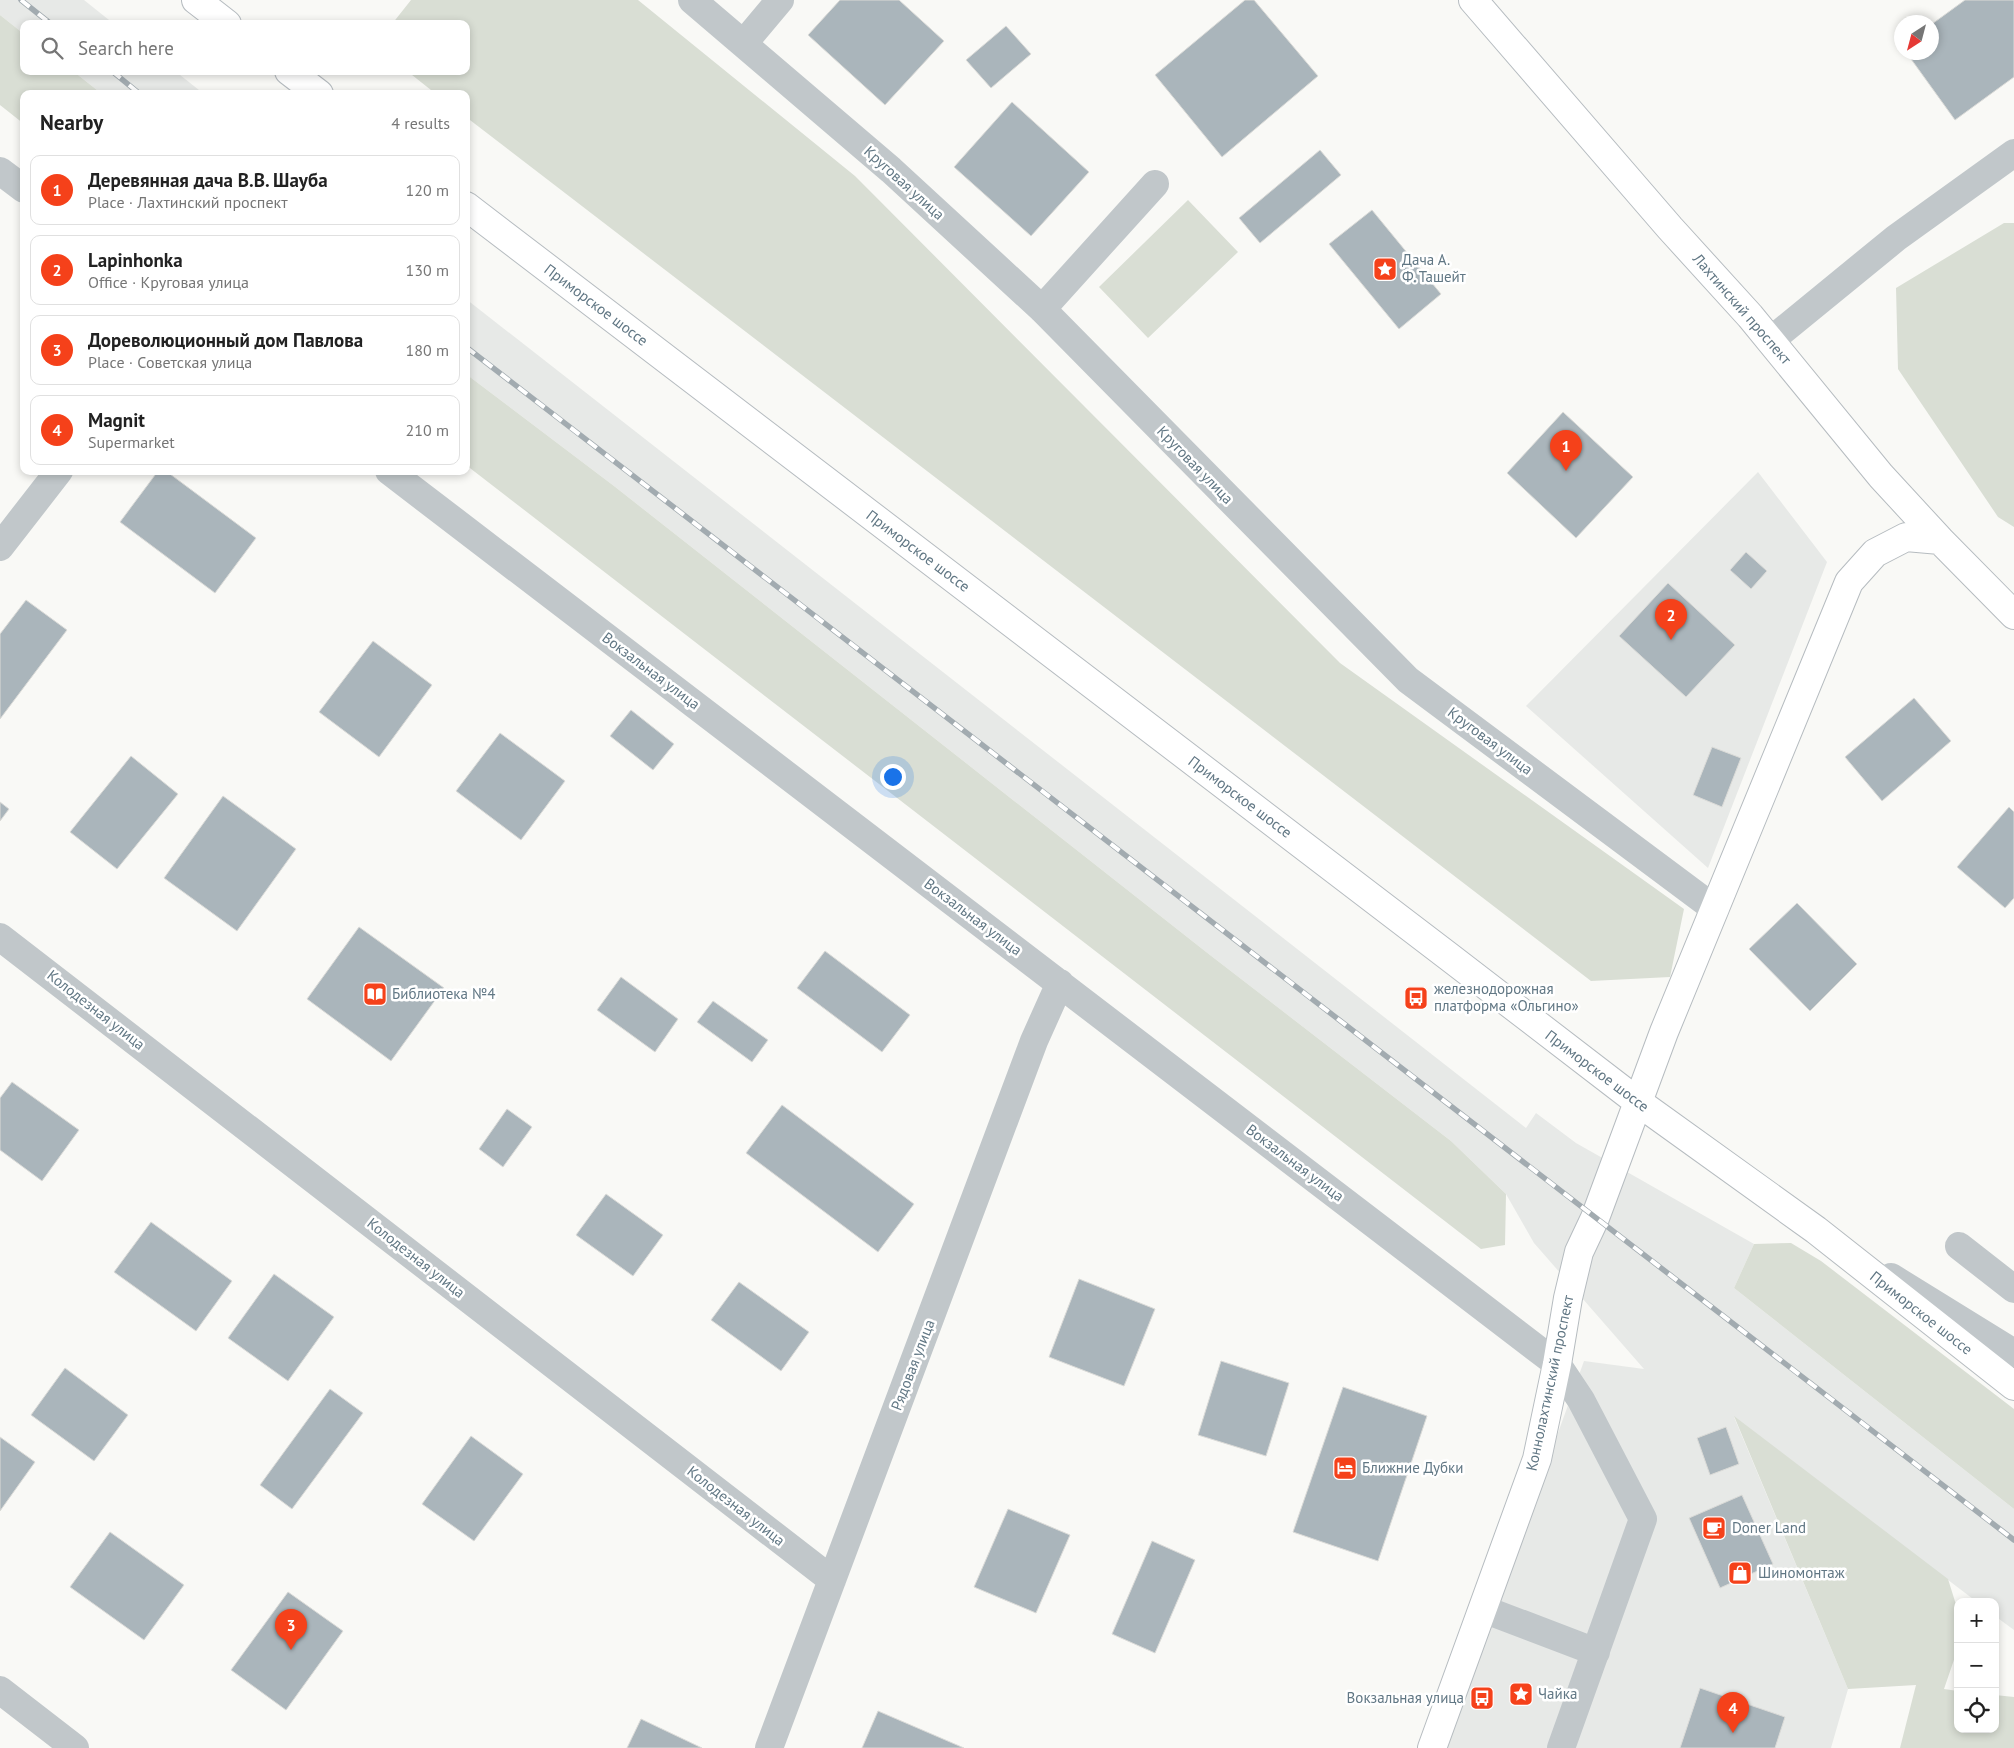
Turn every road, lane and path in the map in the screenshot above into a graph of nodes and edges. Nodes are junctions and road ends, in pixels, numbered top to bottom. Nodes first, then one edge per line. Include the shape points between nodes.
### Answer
1 (196, 0) edge
2 (692, 0) edge
3 (780, 0) edge
4 (1474, 0) edge
5 (222, 20) edge
6 (744, 43) junction
7 (294, 75) edge
8 (314, 90) edge
9 (2014, 153) edge
10 (0, 171) edge
11 (1155, 184) dead end
12 (20, 186) edge
13 (470, 209) edge
14 (1042, 309) junction
15 (1770, 341) junction
16 (56, 475) edge
17 (395, 475) edge
18 (1940, 540) junction
19 (0, 547) edge
20 (2014, 615) edge
21 (1715, 909) junction
22 (0, 936) edge
23 (1060, 983) junction
24 (1638, 1102) junction
25 (1816, 1230) junction
26 (1959, 1246) dead end
27 (2014, 1288) edge
28 (2014, 1353) edge
29 (1557, 1364) junction
30 (2014, 1386) edge
31 (832, 1580) junction
32 (1483, 1609) junction
33 (1596, 1652) junction
34 (0, 1690) edge
35 (75, 1748) edge
36 (769, 1748) edge
37 (1432, 1748) edge
38 (1561, 1748) edge

1 - 5 main road
2 - 6 street, Круговая улица
3 - 6 street
4 - 15 main road, Лахтинский проспект
6 - 14 street, Круговая улица via 891,170
7 - 8 main road
9 - 15 street via 1896,238
10 - 12 street
11 - 14 street
13 - 24 main road, Приморское шоссе
14 - 21 street, Круговая улица via 1408,680
15 - 18 main road, Лахтинский проспект via 1881,476
16 - 19 street
17 - 23 street, Вокзальная улица
18 - 20 main road, Лахтинский проспект
18 - 21 main road, Коннолахтинский проспект via 1906,537 1875,553 1849,582
21 - 24 main road, Коннолахтинский проспект
22 - 31 street, Колодезная улица
23 - 29 street, Вокзальная улица
23 - 31 street, Рядовая улица via 1034,1041
24 - 25 main road, Приморское шоссе
24 - 29 main road, Коннолахтинский проспект via 1579,1252
25 - 28 street
25 - 30 main road, Приморское шоссе
26 - 27 street
29 - 32 main road, Коннолахтинский проспект via 1537,1459
29 - 33 street, Вокзальная улица via 1581,1400 1643,1519
31 - 36 street, Рядовая улица
32 - 33 street
32 - 37 main road, Коннолахтинский проспект
33 - 38 street, Вокзальная улица
34 - 35 street

